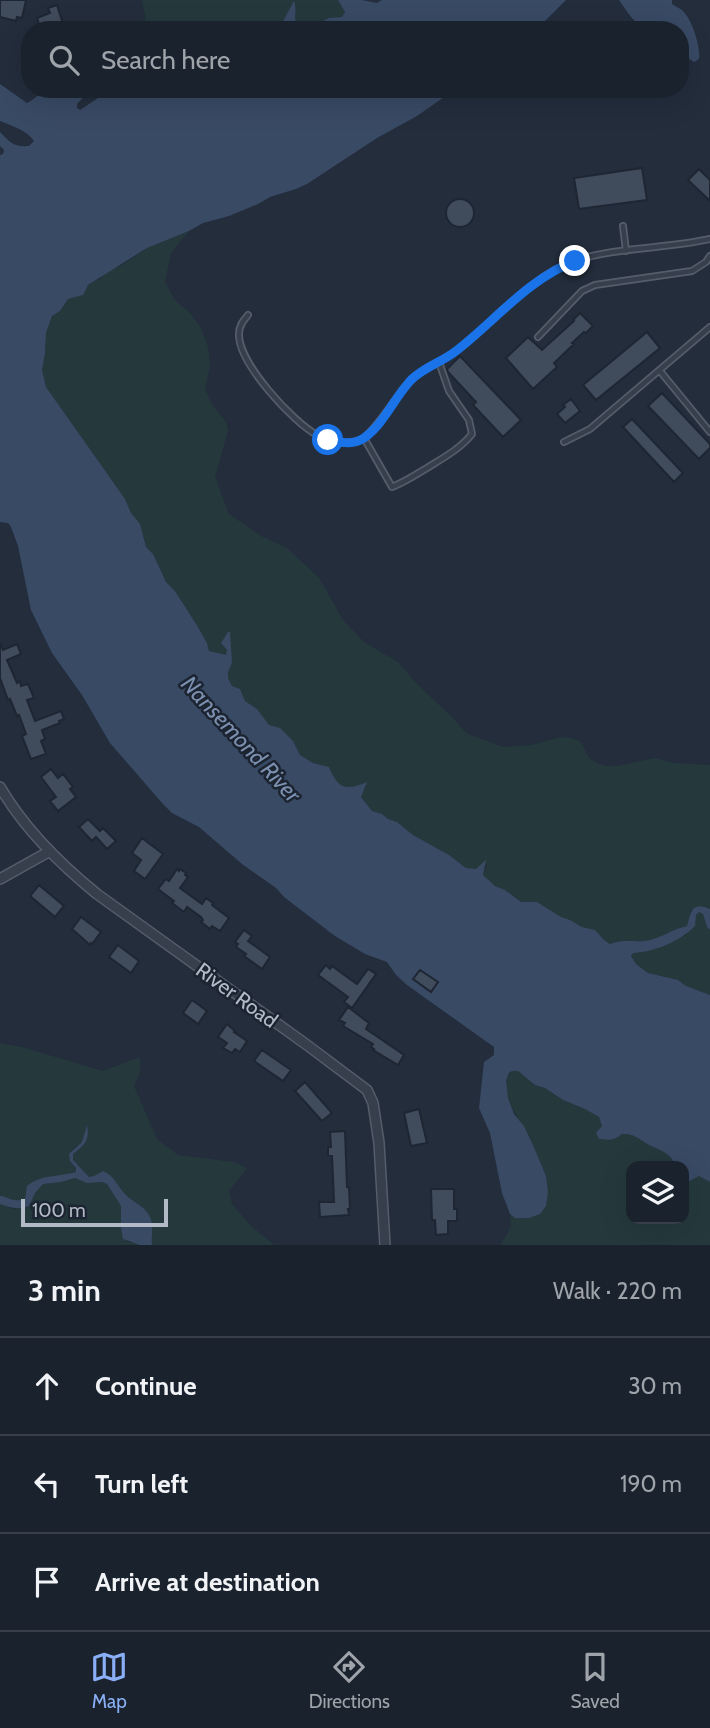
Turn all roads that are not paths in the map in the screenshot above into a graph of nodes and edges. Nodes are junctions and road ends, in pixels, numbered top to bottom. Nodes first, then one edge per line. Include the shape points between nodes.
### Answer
1 (623, 226) dead end
2 (710, 239) edge
3 (626, 251) junction
4 (710, 256) edge
5 (248, 315) dead end
6 (710, 327) edge
7 (538, 337) dead end
8 (439, 362) junction
9 (660, 371) junction
10 (710, 432) edge
11 (364, 438) junction
12 (564, 442) dead end
13 (0, 787) edge
14 (50, 851) junction
15 (0, 879) edge
16 (386, 1245) edge

1 - 3 lane
2 - 3 lane
3 - 8 lane via 575,261 546,275
4 - 7 lane via 692,271 582,290
5 - 11 lane via 240,328 240,343 257,375 289,413 328,440 347,443
6 - 9 lane
8 - 11 lane via 414,377
8 - 11 lane via 449,391 469,420 472,434 466,442 392,487
9 - 10 lane
9 - 12 lane via 590,429
13 - 14 street, River Road
14 - 15 street
14 - 16 street, River Road via 97,894 367,1090 379,1143

